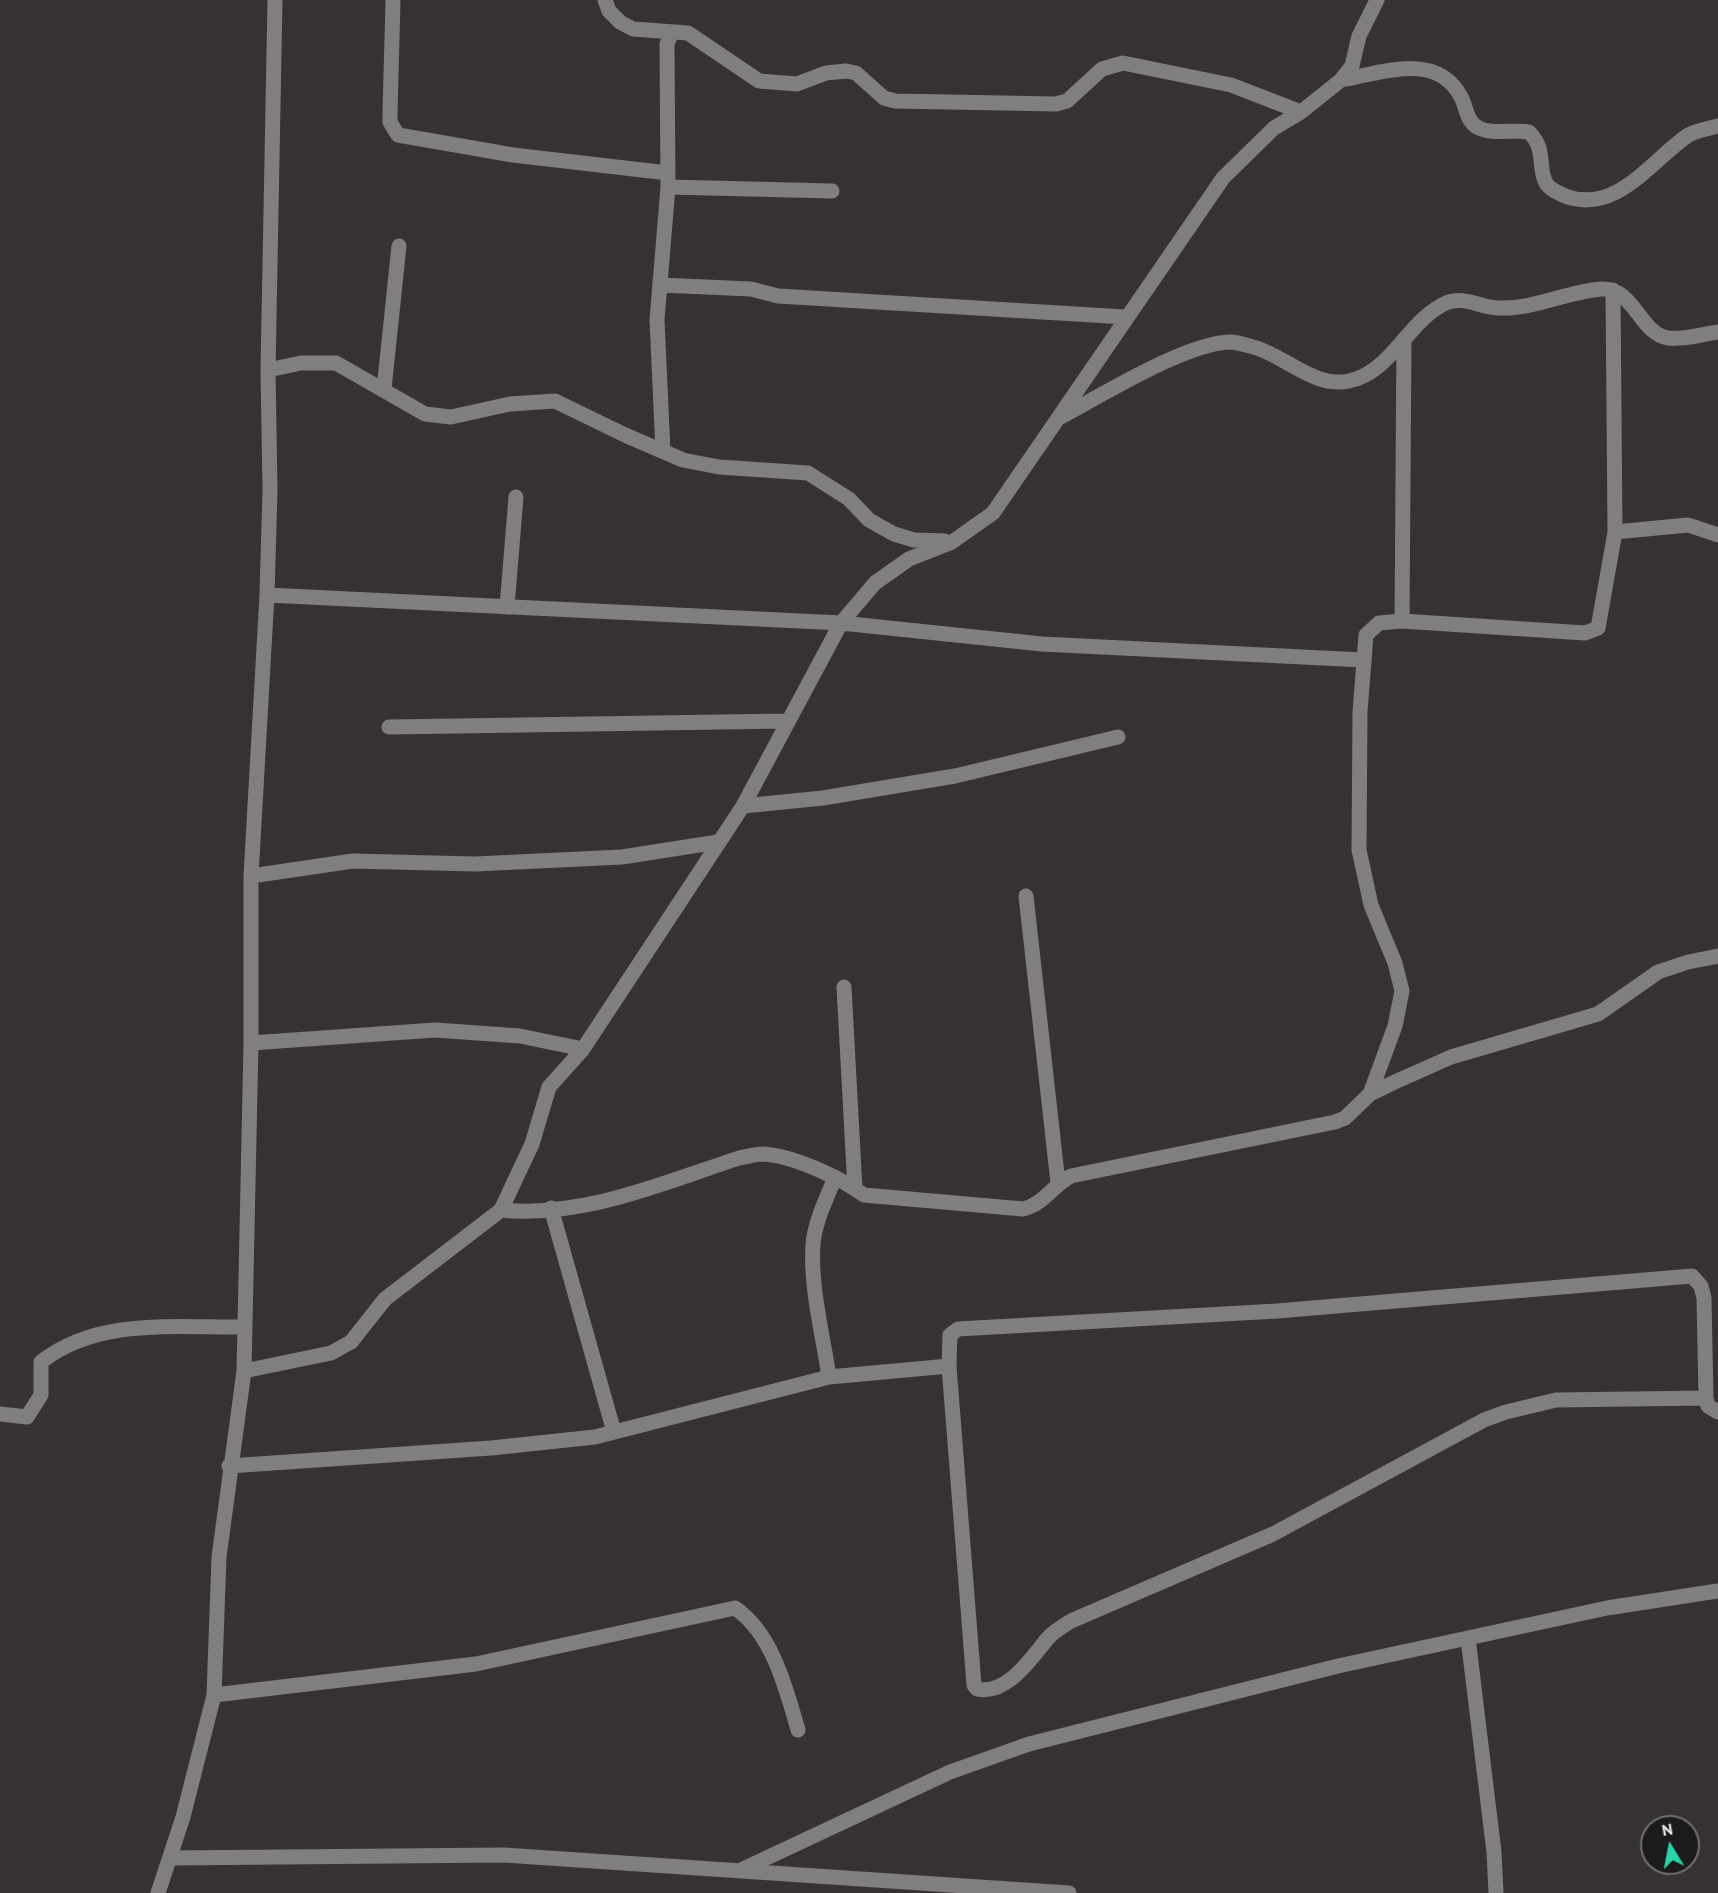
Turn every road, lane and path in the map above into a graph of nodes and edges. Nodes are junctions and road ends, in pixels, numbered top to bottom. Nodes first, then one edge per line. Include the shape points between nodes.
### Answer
1 (275, 0) edge
2 (393, 0) edge
3 (605, 0) edge
4 (1377, 0) edge
5 (671, 34) junction
6 (1341, 80) junction
7 (1301, 112) junction
8 (1718, 126) edge
9 (668, 180) junction
10 (832, 191) dead end
11 (399, 246) dead end
12 (660, 285) junction
13 (1613, 290) junction
14 (1125, 317) junction
15 (1718, 332) edge
16 (1404, 339) junction
17 (268, 370) junction
18 (384, 389) junction
19 (1058, 418) junction
20 (663, 451) junction
21 (516, 497) dead end
22 (1615, 532) junction
23 (1718, 535) edge
24 (952, 542) junction
25 (267, 595) junction
26 (507, 607) junction
27 (1402, 621) junction
28 (841, 623) junction
29 (1364, 660) junction
30 (788, 721) junction
31 (389, 727) dead end
32 (1118, 737) dead end
33 (743, 806) junction
34 (718, 842) junction
35 (251, 876) junction
36 (1026, 896) dead end
37 (1718, 956) edge
38 (844, 987) dead end
39 (251, 1043) junction
40 (583, 1049) junction
41 (1370, 1094) junction
42 (835, 1177) junction
43 (1058, 1183) junction
44 (855, 1189) junction
45 (551, 1208) junction
46 (501, 1210) junction
47 (245, 1327) junction
48 (949, 1366) junction
49 (244, 1371) junction
50 (829, 1377) junction
51 (1706, 1398) junction
52 (1718, 1412) edge
53 (0, 1414) edge
54 (614, 1432) junction
55 (229, 1466) junction
56 (1718, 1591) edge
57 (1468, 1638) junction
58 (214, 1695) junction
59 (798, 1730) dead end
60 (170, 1858) junction
61 (744, 1869) junction
62 (158, 1893) edge
63 (1059, 1893) edge
64 (1069, 1893) edge
65 (1496, 1893) edge

1 - 17 street
2 - 9 street via 390,123 398,135
3 - 5 street via 614,17 633,29
4 - 6 street via 1359,36 1352,66
5 - 7 street via 688,33 759,81 797,84 846,70 856,73 884,98 895,101 1056,104 1067,101 1102,69 1123,63 1230,85
5 - 9 street via 667,44
6 - 7 street
6 - 8 street via 1418,68 1443,75 1454,84 1469,120 1477,128 1529,132 1536,139 1546,183 1571,198 1608,196 1623,190 1689,135
7 - 14 street via 1261,138 1222,178
9 - 10 street
9 - 12 street
11 - 18 street
12 - 14 street
12 - 20 street via 657,320
13 - 15 street via 1667,338
13 - 16 street via 1575,293 1528,307 1497,309 1468,301 1448,302 1430,312
13 - 22 street
14 - 19 street
16 - 19 street via 1373,371 1333,384 1258,348 1232,342 1208,345
16 - 27 street
17 - 18 street via 301,363 336,363
17 - 25 street
18 - 20 street via 439,418 510,404 555,401
19 - 24 street via 993,513
20 - 24 street via 719,467 808,473 849,498 869,520 894,534 914,540
21 - 26 street
22 - 23 street via 1688,525
22 - 27 street via 1600,620 1593,632
24 - 28 street via 909,559 875,583
25 - 26 street
25 - 35 street
26 - 28 street
27 - 29 street via 1379,622 1371,627 1366,634
28 - 29 street via 1042,644
28 - 30 street
29 - 41 street via 1359,850 1371,905 1395,963 1401,991 1395,1026
30 - 31 street
30 - 33 street
32 - 33 street via 955,776 823,798
33 - 34 street
34 - 35 street via 621,857 497,863 353,861
34 - 40 street
35 - 39 street
36 - 43 street
37 - 41 street via 1658,972 1598,1014 1451,1057
38 - 44 street
39 - 40 street via 435,1030 520,1036
39 - 47 street
40 - 46 street via 549,1087 532,1144
41 - 43 street via 1345,1118 1335,1122 1071,1176
42 - 44 street
42 - 45 street via 762,1154 607,1202
42 - 50 street via 813,1244
43 - 44 street via 1036,1207 1023,1209 864,1195
45 - 46 street
45 - 54 street
46 - 49 street via 385,1299 351,1342 331,1353
47 - 49 street
47 - 53 street via 124,1329 82,1338 60,1346 41,1362 41,1395 27,1417
48 - 50 street
48 - 51 street via 950,1335 958,1329 1276,1311 1686,1276 1698,1280 1704,1298
48 - 51 street via 972,1674 974,1685 983,1691 1022,1671 1048,1638 1071,1621 1274,1534 1484,1420 1556,1400
49 - 55 street
50 - 54 street
51 - 52 street via 1708,1406
54 - 55 street via 491,1448
55 - 58 street via 219,1557
56 - 57 street via 1607,1608
57 - 61 street via 1304,1674 994,1755
57 - 65 street
58 - 59 street via 476,1664 735,1608 747,1616 770,1649
58 - 60 street
60 - 61 street via 504,1855
60 - 62 street
61 - 63 street
63 - 64 street

